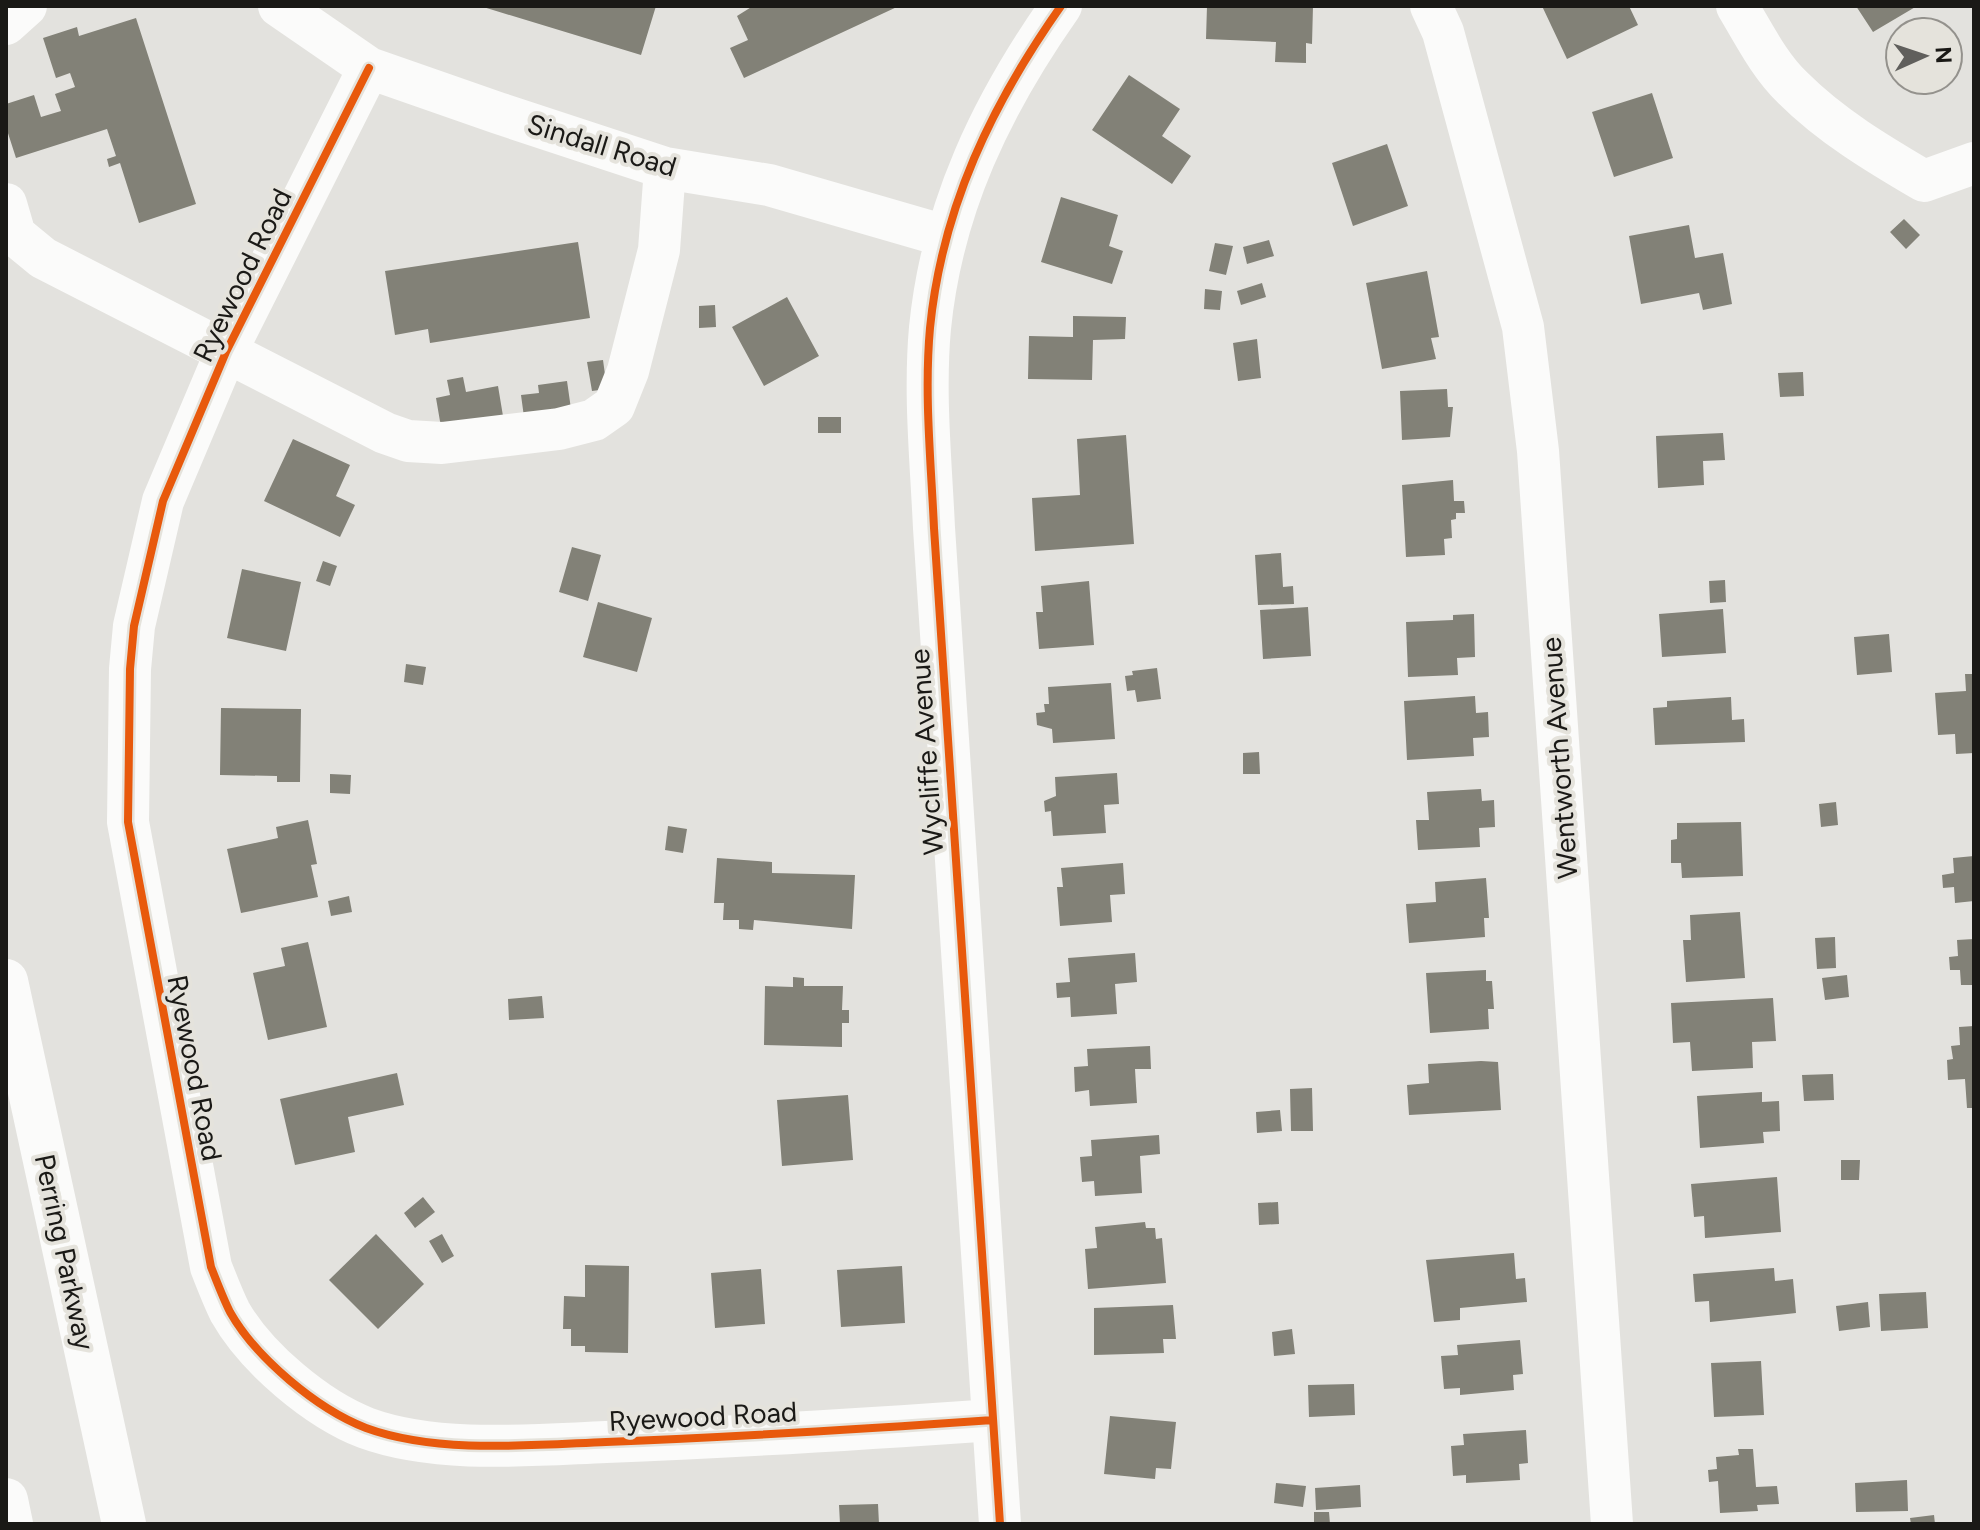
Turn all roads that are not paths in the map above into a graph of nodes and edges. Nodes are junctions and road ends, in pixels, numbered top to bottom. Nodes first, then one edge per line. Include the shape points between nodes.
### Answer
1 (26, 6) edge
2 (279, 6) edge
3 (1061, 6) edge
4 (1431, 6) edge
5 (1737, 6) edge
6 (6, 24) edge
7 (369, 68) junction
8 (1974, 163) edge
9 (665, 168) junction
10 (6, 204) edge
11 (945, 236) junction
12 (226, 352) junction
13 (6, 981) edge
14 (993, 1420) junction
15 (6, 1500) edge
16 (11, 1524) edge
17 (124, 1524) edge
18 (1000, 1524) edge
19 (1612, 1524) edge

1 - 6 street
2 - 7 street, Sindall Road
3 - 11 street, Wycliffe Avenue via 1000,101
4 - 19 street, Wentworth Avenue via 1443,32 1523,327 1536,435
5 - 8 street via 1792,87 1874,152 1924,181
7 - 9 street, Sindall Road
7 - 12 street, Ryewood Road
9 - 11 street, Sindall Road via 769,185
9 - 12 street via 659,250 628,371 614,406 594,420 442,443 408,441
10 - 12 street via 15,235 43,258
11 - 14 street, Wycliffe Avenue via 930,331 928,410
12 - 14 street, Ryewood Road via 163,501 150,548 130,669 128,822 211,1267 231,1312 263,1356 310,1395 366,1428 426,1441 516,1445 767,1436
13 - 17 main road, Perring Parkway
14 - 18 street, Wycliffe Avenue
15 - 16 main road

